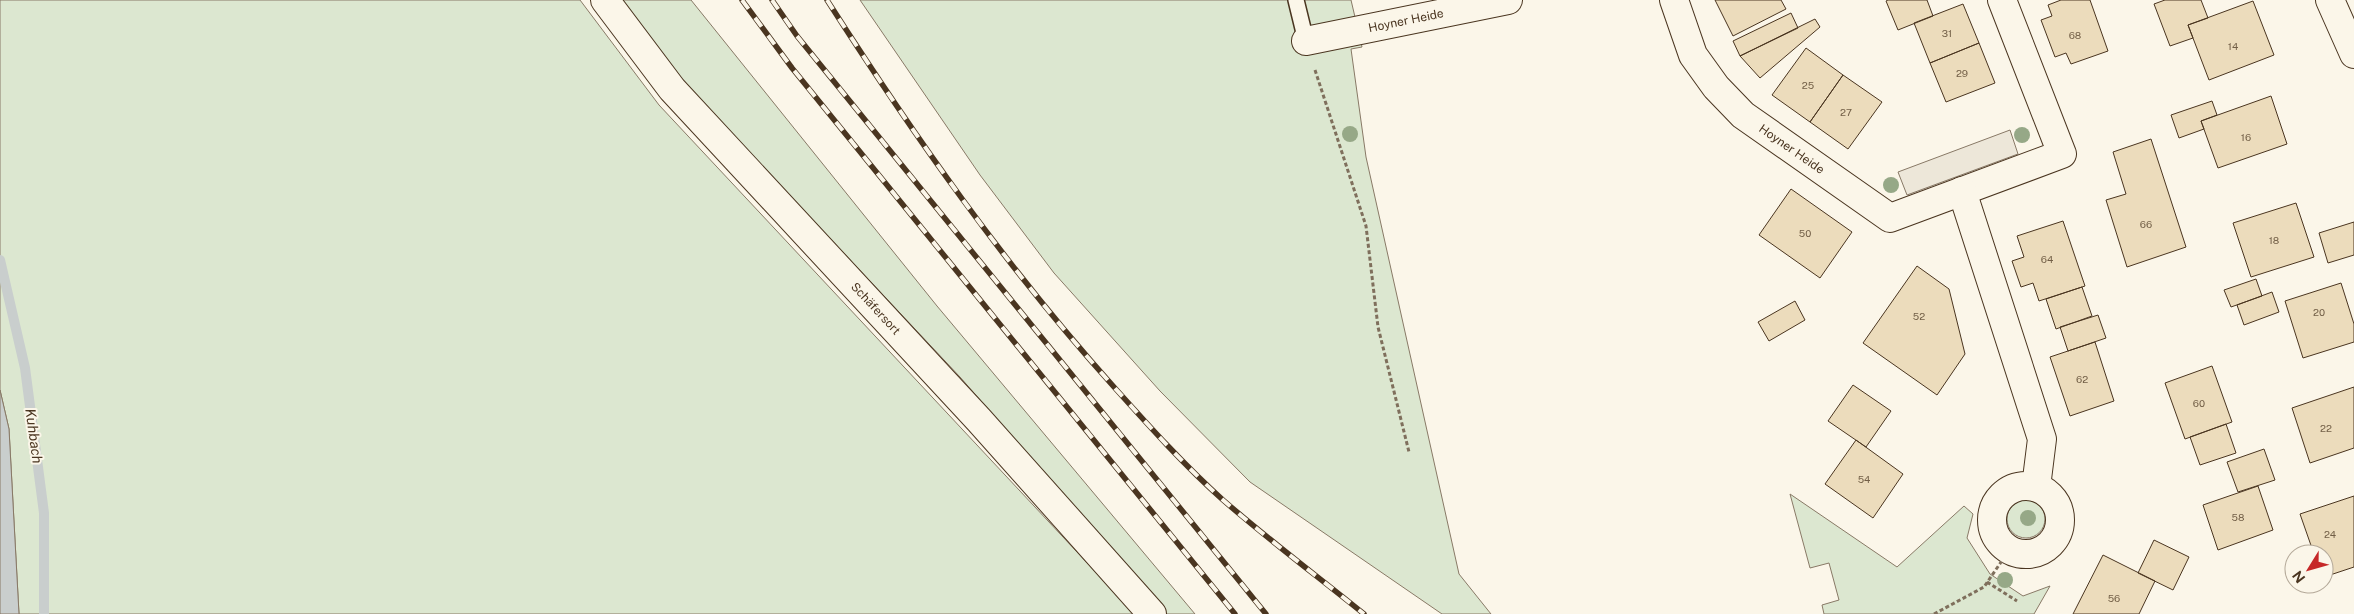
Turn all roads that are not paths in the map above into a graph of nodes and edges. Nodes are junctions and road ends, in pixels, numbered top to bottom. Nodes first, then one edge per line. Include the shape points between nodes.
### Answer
1 (605, 0) edge
2 (1296, 0) edge
3 (1508, 0) edge
4 (1674, 0) edge
5 (2002, 0) edge
6 (2330, 0) edge
7 (1306, 41) joint
8 (2354, 54) edge
9 (1962, 191) junction
10 (2036, 487) junction
11 (1152, 614) edge

1 - 11 street, Schäfersort via 672,89 979,420
2 - 7 lane
3 - 7 street, Hoyner Heide
4 - 9 street, Hoyner Heide via 1693,55 1716,87 1743,115 1890,218
5 - 9 street, Hoyner Heide via 2062,154
6 - 8 street
9 - 10 street via 2042,439
10 - 10 street via 2057,505 2058,533 2038,552 2024,554 2010,550 1999,541 1993,528 1993,513 1998,500 2008,490

